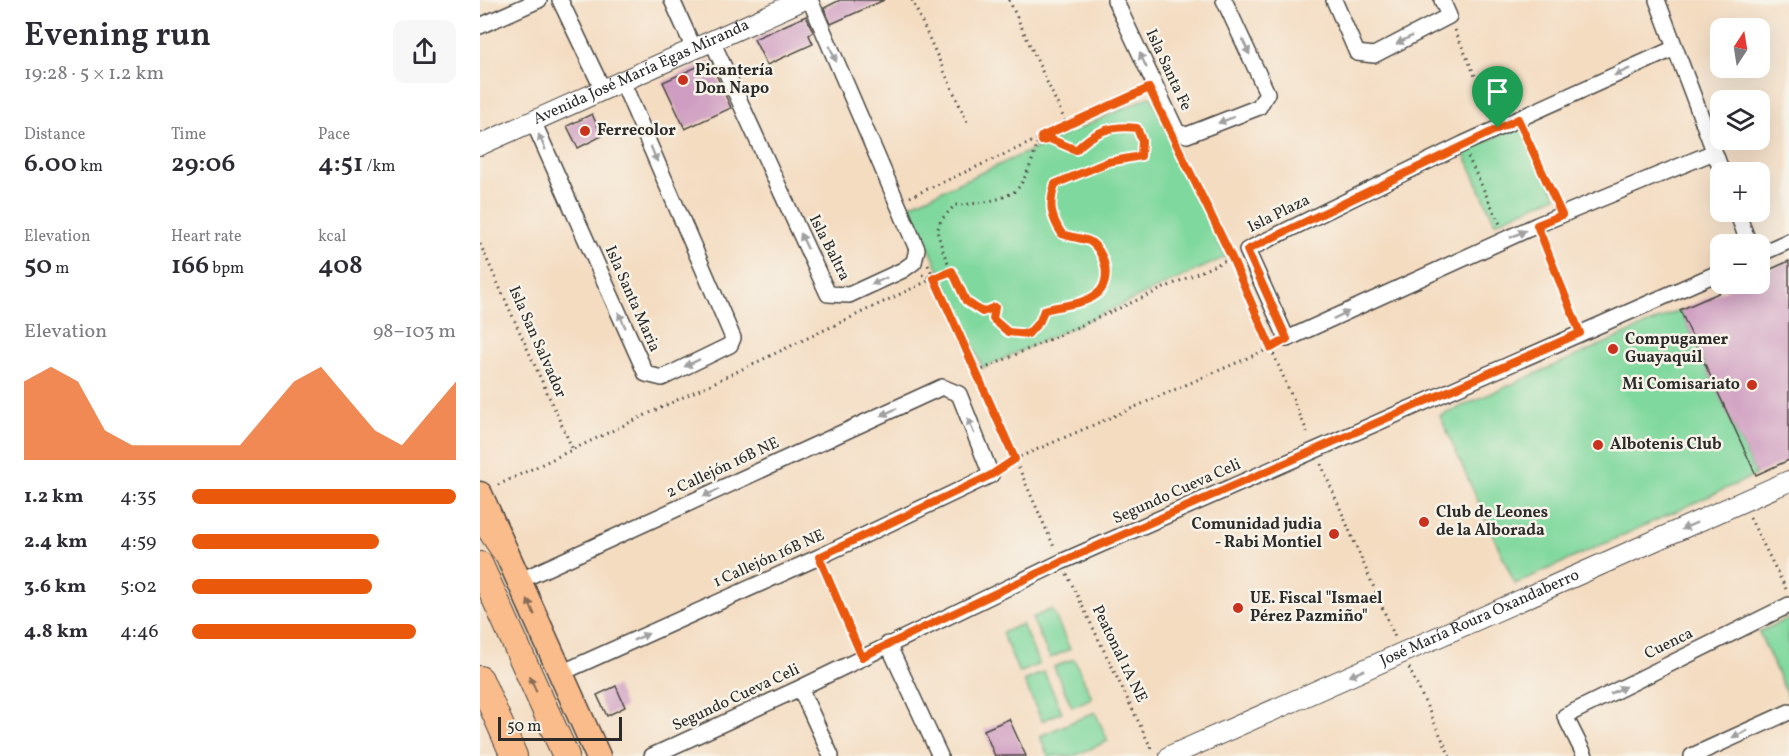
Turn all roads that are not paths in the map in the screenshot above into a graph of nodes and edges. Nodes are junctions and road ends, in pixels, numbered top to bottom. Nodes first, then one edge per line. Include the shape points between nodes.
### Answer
1 (539, 0) edge
2 (560, 0) edge
3 (672, 0) edge
4 (803, 0) edge
5 (810, 0) edge
6 (1115, 0) edge
7 (1224, 0) edge
8 (1334, 0) edge
9 (1442, 0) edge
10 (1657, 0) edge
11 (480, 26) edge
12 (703, 45) junction
13 (1675, 48) junction
14 (622, 81) junction
15 (603, 90) junction
16 (533, 122) junction
17 (480, 145) edge
18 (1714, 152) junction
19 (1718, 162) edge
20 (1789, 241) edge
21 (1770, 250) edge
22 (1710, 276) edge
23 (942, 387) joint
24 (1789, 481) edge
25 (480, 494) edge
26 (480, 514) edge
27 (504, 550) junction
28 (480, 565) edge
29 (519, 581) junction
30 (1789, 605) edge
31 (888, 644) junction
32 (561, 673) junction
33 (480, 679) edge
34 (800, 688) junction
35 (1789, 712) edge
36 (514, 756) edge
37 (566, 756) edge
38 (598, 756) edge
39 (652, 756) edge
40 (831, 756) edge
41 (940, 756) edge
42 (1170, 756) edge
43 (1585, 756) edge
44 (1692, 756) edge

1 - 11 street
2 - 15 street
3 - 12 street
4 - 12 street, Avenida José María Egas Miranda
5 -> 12 street, Isla Baltra via 918,249 914,262 903,270 849,295 828,294
7 -> 6 street, Isla Santa Fe via 1267,93 1258,107 1187,135 1177,132
9 -> 8 street via 1449,16 1374,55 1357,53
10 - 13 street
12 - 14 street, Avenida José María Egas Miranda
13 - 18 street
13 -> 18 street, Isla Plaza via 1463,144 1247,250 1287,339 1537,225
14 - 15 street, Avenida José María Egas Miranda
14 -> 16 street, Isla Santa Maria via 733,338 730,345 662,378 646,374
15 - 16 street, Avenida José María Egas Miranda
16 - 17 street, Avenida José María Egas Miranda
18 - 19 street
20 - 21 street
22 - 31 street, Segundo Cueva Celi via 1312,444
23 -> 29 street, 2 Callejón 16B NE
32 -> 23 street, 1 Callejón 16B NE via 991,475 958,394
24 -> 42 street, José María Roura Oxandaberro
25 - 27 main road
26 - 27 highway
27 - 29 main road
37 -> 28 highway
32 -> 29 main road
43 -> 30 street, Cuenca via 1565,716
31 - 34 street, Segundo Cueva Celi
31 - 41 street
32 - 38 main road
33 - 36 highway
34 - 39 street, Segundo Cueva Celi
34 - 40 street
35 -> 44 street

